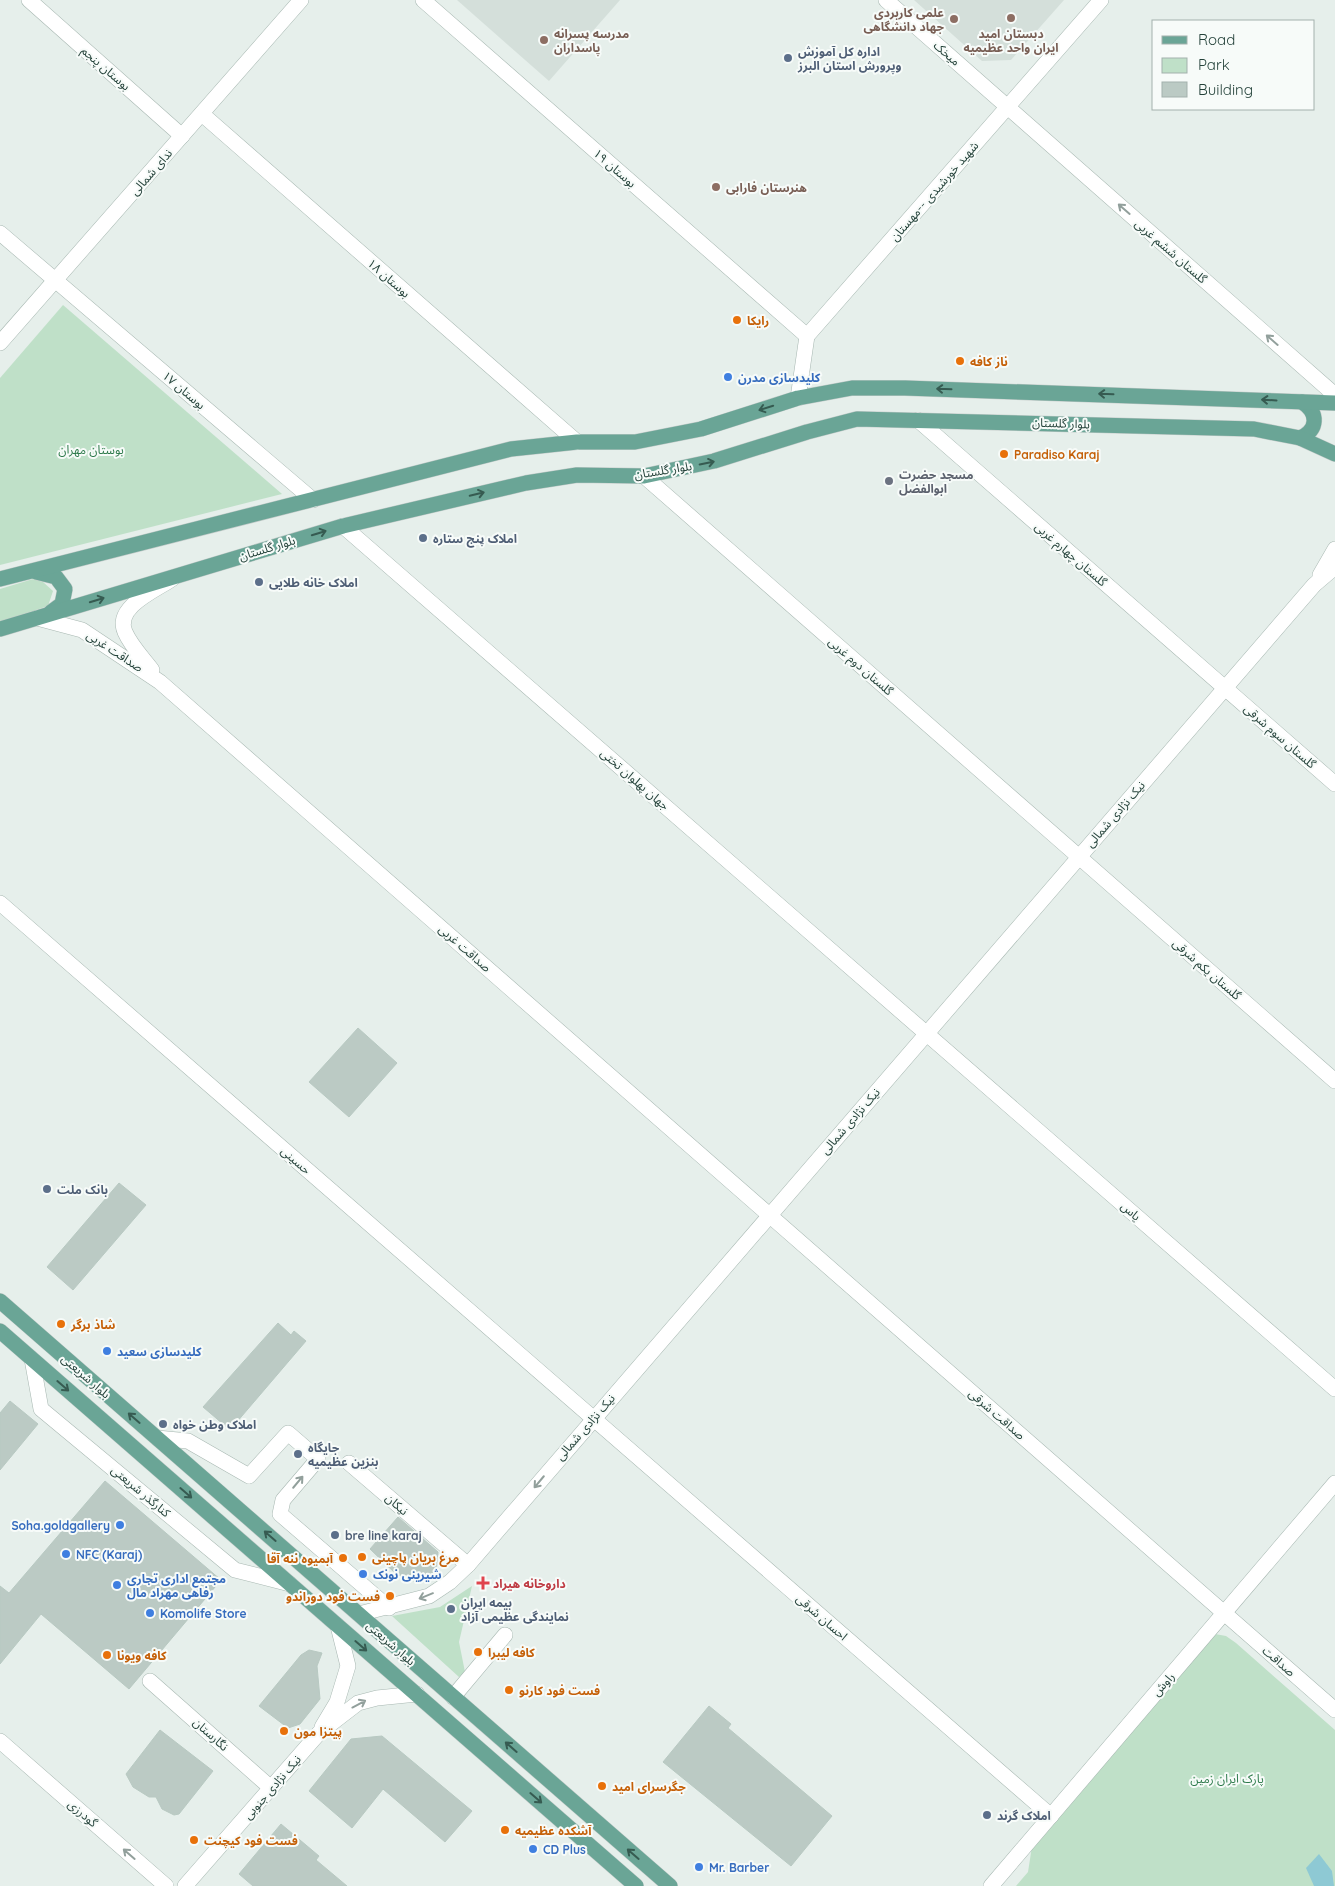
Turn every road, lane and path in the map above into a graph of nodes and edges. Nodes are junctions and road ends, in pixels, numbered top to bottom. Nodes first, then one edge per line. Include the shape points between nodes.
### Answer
1 (29, 0) edge
2 (301, 0) edge
3 (423, 0) edge
4 (886, 0) edge
5 (1101, 0) edge
6 (1008, 107) junction
7 (202, 114) junction
8 (182, 136) junction
9 (0, 233) edge
10 (56, 280) junction
11 (807, 336) junction
12 (0, 343) edge
13 (1335, 395) edge
14 (798, 398) junction
15 (1302, 402) junction
16 (1335, 403) edge
17 (918, 420) junction
18 (1300, 438) junction
19 (577, 442) junction
20 (1335, 454) edge
21 (644, 476) junction
22 (313, 500) junction
23 (343, 526) junction
24 (1335, 549) edge
25 (1335, 567) edge
26 (31, 572) junction
27 (179, 575) junction
28 (0, 580) edge
29 (1314, 585) junction
30 (43, 616) junction
31 (0, 629) edge
32 (160, 682) junction
33 (1225, 688) junction
34 (1335, 784) edge
35 (1079, 857) junction
36 (0, 903) edge
37 (926, 1033) junction
38 (1335, 1081) edge
39 (769, 1214) junction
40 (0, 1301) edge
41 (0, 1331) edge
42 (32, 1359) junction
43 (1335, 1389) edge
44 (593, 1418) junction
45 (157, 1438) junction
46 (349, 1463) dead end
47 (1335, 1483) edge
48 (468, 1565) junction
49 (290, 1584) junction
50 (389, 1608) junction
51 (1224, 1613) junction
52 (359, 1614) junction
53 (338, 1626) junction
54 (504, 1634) dead end
55 (150, 1681) dead end
56 (417, 1694) junction
57 (453, 1697) junction
58 (1335, 1710) edge
59 (319, 1733) junction
60 (0, 1740) edge
61 (271, 1788) junction
62 (1051, 1816) junction
63 (166, 1886) edge
64 (185, 1886) edge
65 (636, 1886) edge
66 (670, 1886) edge
67 (991, 1886) edge

1 - 8 street, بوستان پنجم
2 - 7 street, ندای شمالی
3 - 11 street, بوستان ۱۹
4 - 6 street, میخک
5 - 6 street, شهید خورشیدی --مهستان
6 - 11 street, شهید خورشیدی --مهستان
13 -> 6 street, گلستان ششم غربی
7 - 8 street, ندای شمالی
7 - 19 street, بوستان ۱۸
8 - 10 street, ندای شمالی
9 - 10 street, بوستان ۱۷
10 - 12 street, ندای شمالی
10 - 22 street, بوستان ۱۷
11 - 14 street
15 -> 14 main road via 905,388 852,388
14 -> 19 main road via 701,429 635,442
15 - 16 main road
15 - 18 main road via 1315,416 1314,426
17 - 18 main road, بلوار گلستان via 1254,429
21 -> 17 main road, بلوار گلستان via 714,461 857,419
17 - 33 street, گلستان چهارم غربی
18 - 20 main road, بلوار گلستان
19 - 22 main road via 512,449
23 -> 21 main road, بلوار گلستان via 526,483 577,475
21 - 35 street, گلستان دوم غربی
22 - 26 main road
27 -> 23 main road, بلوار گلستان
23 - 37 street, جهان پهلوان تختی
24 - 29 street
25 - 29 street
26 - 28 main road
26 - 30 main road via 56,577 65,589 62,604
30 -> 27 main road, بلوار گلستان
27 - 32 street, صداقت غربی via 132,606 123,622 124,632
29 - 33 street, نیک نژادی شمالی
30 - 31 main road, بلوار گلستان
30 - 32 street, صداقت غربی via 82,630
32 - 39 street, صداقت غربی
33 - 34 street, گلستان سوم شرقی
33 - 35 street, نیک نژادی شمالی
35 - 37 street, نیک نژادی شمالی
35 - 38 street, گلستان یکم شرقی
36 - 44 street, حسینی
37 - 39 street, نیک نژادی شمالی
37 - 43 street, یاس
39 - 44 street, نیک نژادی شمالی
39 - 51 street, صداقت شرقی
45 -> 40 main road, بلوار شریعتی
41 - 42 main road, بلوار شریعتی
42 -> 49 main road, بلوار شریعتی
42 - 49 street, کنارگذر شریعتی via 41,1409 235,1570
44 -> 48 street, نیک نژادی شمالی
44 - 62 street, احسان شرقی
50 -> 45 street via 280,1514 284,1500 318,1459 288,1433 249,1476 188,1441
52 -> 45 main road, بلوار شریعتی
46 - 48 street, نیکان
47 - 51 street, راوش
48 -> 50 street, نیک نژادی شمالی via 429,1596
49 - 53 main road, بلوار شریعتی
50 - 52 street, نیک نژادی شمالی
51 - 58 street, صداقت
51 - 62 street, راوش
52 - 57 main road, بلوار شریعتی
53 -> 56 main road, بلوار شریعتی
53 - 59 street via 348,1666 337,1702
54 - 57 street
55 - 61 street, نگارستان
59 -> 56 street via 358,1703
56 -> 65 main road, بلوار شریعتی
66 -> 57 main road, بلوار شریعتی
59 - 61 street, نیک نژادی جنوبی
63 -> 60 street, گودرزی
61 - 64 street, نیک نژادی جنوبی
62 - 67 street, راوش

